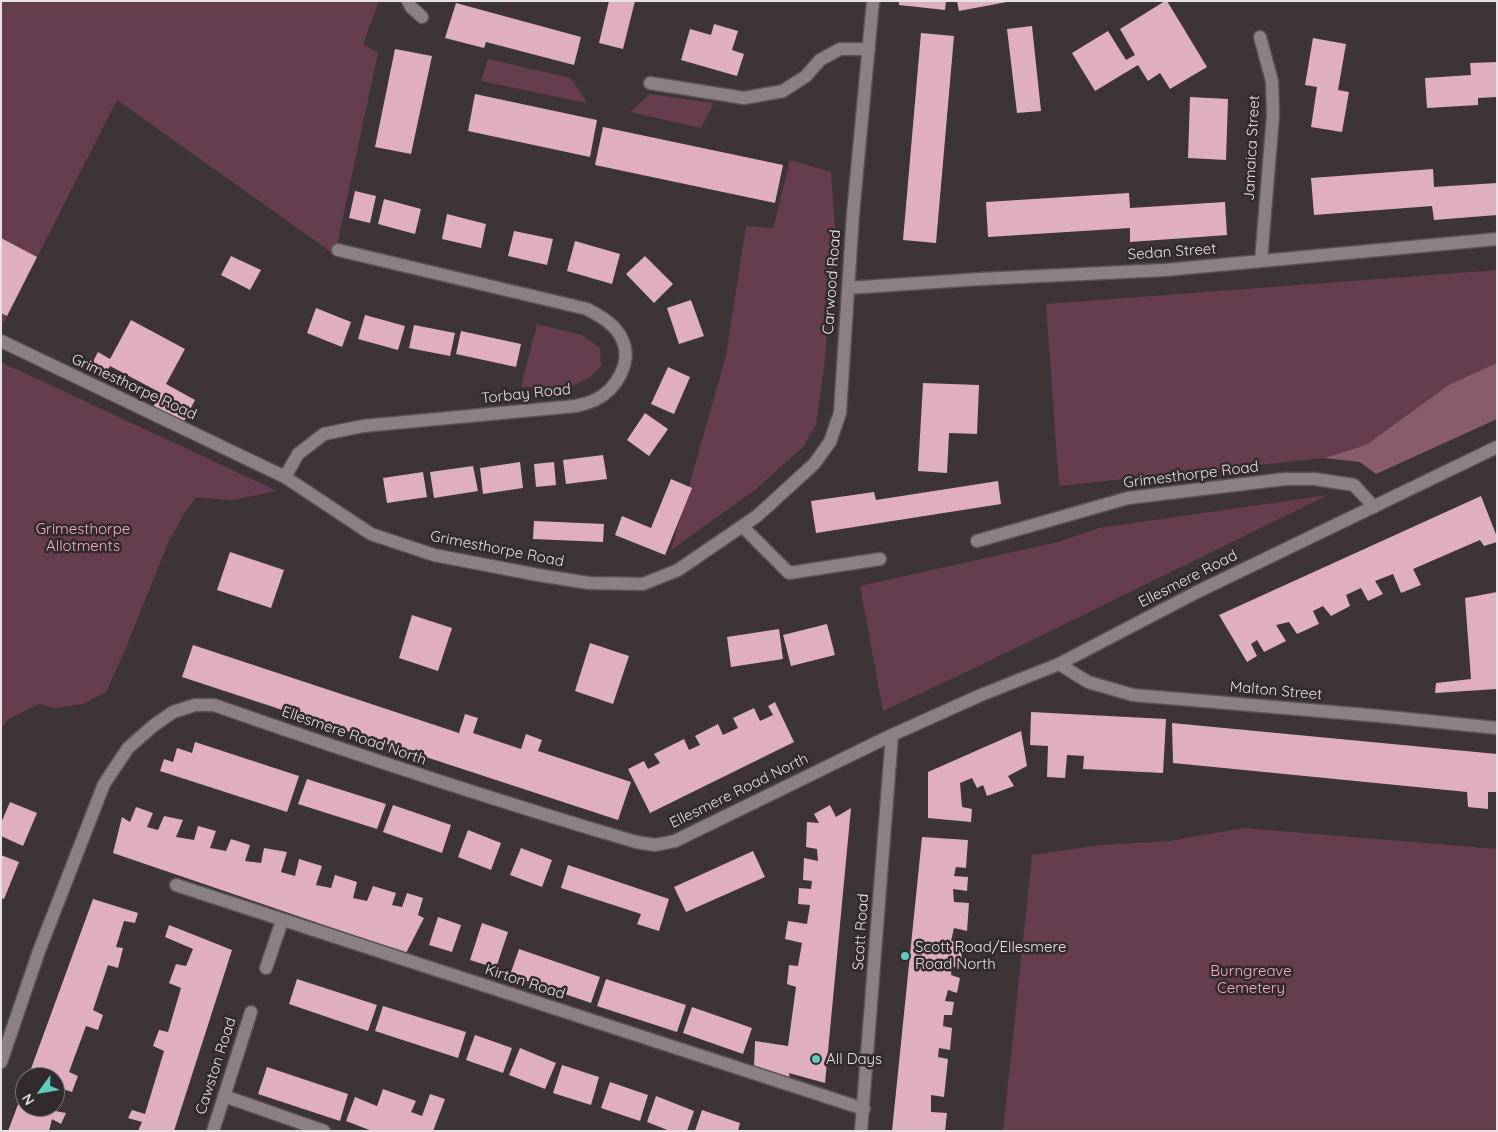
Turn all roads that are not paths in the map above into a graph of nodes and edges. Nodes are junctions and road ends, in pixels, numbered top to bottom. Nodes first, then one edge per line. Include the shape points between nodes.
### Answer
1 (408, 1) edge
2 (873, 1) edge
3 (422, 18) dead end
4 (1260, 37) dead end
5 (869, 49) junction
6 (650, 83) dead end
7 (1497, 239) edge
8 (338, 250) dead end
9 (1261, 261) junction
10 (848, 288) junction
11 (1, 341) edge
12 (1497, 447) edge
13 (286, 478) junction
14 (1374, 507) junction
15 (742, 526) junction
16 (977, 541) dead end
17 (880, 559) dead end
18 (1059, 664) junction
19 (1497, 728) edge
20 (892, 735) junction
21 (176, 885) dead end
22 (282, 921) junction
23 (266, 968) dead end
24 (251, 1012) dead end
25 (1, 1062) edge
26 (224, 1096) junction
27 (864, 1110) junction
28 (213, 1131) edge
29 (324, 1131) edge
30 (862, 1131) edge

1 - 3 street
2 - 5 street, Carwood Road
4 - 9 street, Jamaica Street via 1272,81 1273,115
5 - 6 street via 840,50 820,60 806,76 783,91 744,98
5 - 10 street, Carwood Road
7 - 9 street, Sedan Street
8 - 13 street, Torbay Road via 587,309 602,316 623,339 624,367 607,392 576,406 363,426 324,434 298,454
9 - 10 street, Sedan Street via 1164,270
10 - 15 street, Carwood Road via 840,413 830,442 814,464
11 - 13 street, Grimesthorpe Road
12 - 14 street, Ellesmere Road
13 - 15 street, Grimesthorpe Road via 371,534 434,555 589,583 643,584 678,570
14 - 16 street, Grimesthorpe Road via 1354,485 1315,479 1285,479 1128,498
14 - 18 street, Ellesmere Road via 1197,592
15 - 17 street via 789,573
18 - 19 street, Malton Street via 1088,682 1133,696
18 - 20 street, Ellesmere Road
20 - 25 street, Ellesmere Road North via 675,841 655,845 513,806 214,705 195,705 173,712 128,748 104,784 39,951
20 - 27 street, Scott Road
21 - 22 street, Kirton Road
22 - 23 street
22 - 27 street, Kirton Road
24 - 26 street, Cawston Road
26 - 28 street, Cawston Road
26 - 29 street
27 - 30 street, Scott Road

